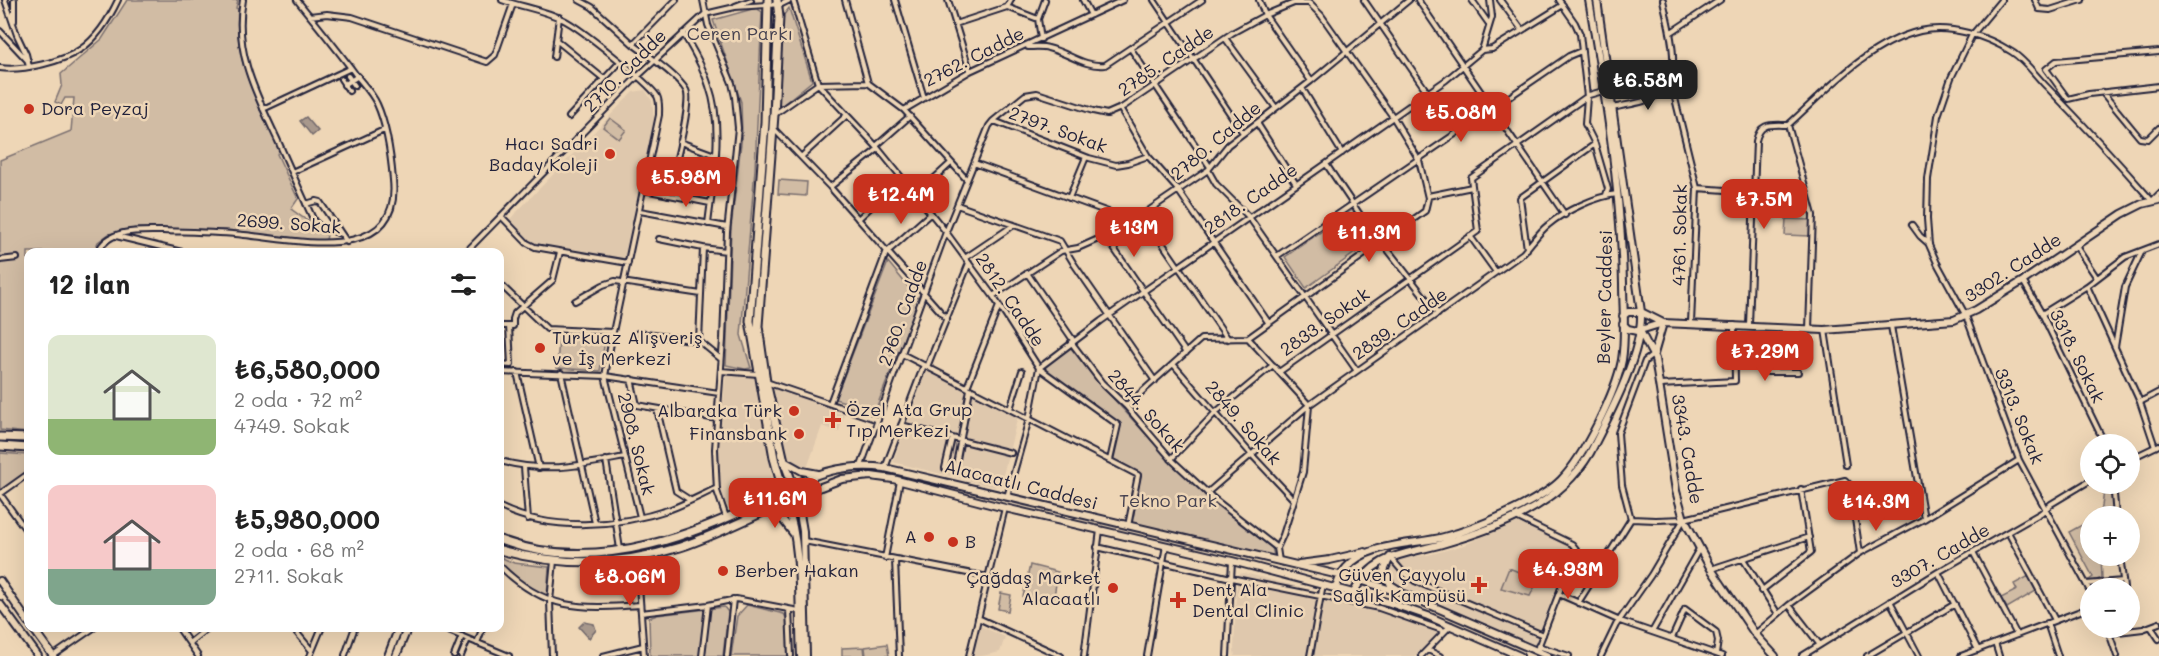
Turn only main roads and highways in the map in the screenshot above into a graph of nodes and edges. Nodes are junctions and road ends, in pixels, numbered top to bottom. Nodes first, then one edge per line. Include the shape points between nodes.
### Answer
1 (1590, 0) edge
2 (1597, 0) edge
3 (769, 2) edge
4 (778, 2) edge
5 (2156, 201) edge
6 (1641, 312) junction
7 (1623, 316) junction
8 (1663, 323) junction
9 (1623, 324) junction
10 (1640, 331) junction
11 (1654, 355) junction
12 (0, 437) edge
13 (24, 438) edge
14 (0, 446) edge
15 (24, 448) edge
16 (784, 461) junction
17 (819, 474) junction
18 (794, 486) junction
19 (783, 491) junction
20 (797, 496) junction
21 (786, 501) junction
22 (769, 508) junction
23 (795, 536) junction
24 (504, 541) edge
25 (1378, 549) junction
26 (504, 551) edge
27 (1390, 557) junction
28 (1292, 564) junction
29 (1341, 575) junction
30 (1360, 580) junction
31 (0, 581) edge
32 (1336, 588) junction
33 (1354, 592) junction
34 (1407, 595) junction
35 (0, 604) edge
36 (24, 616) edge
37 (36, 632) edge
38 (397, 632) edge
39 (406, 632) edge
40 (38, 656) edge
41 (53, 656) edge
42 (388, 656) edge
43 (396, 656) edge
44 (801, 656) edge
45 (806, 656) edge
46 (1520, 656) edge
47 (1548, 656) edge
48 (1775, 656) edge

1 - 7 main road, Beyler Caddesi via 1618,194
2 - 6 main road, Beyler Caddesi
3 - 19 main road via 765,122 750,321
4 - 16 main road via 774,115 758,314 766,382
5 - 8 main road, 3302. Cadde via 2122,214 1966,316 1942,323 1824,330
6 - 7 main road
6 - 8 main road, 3302. Cadde
6 - 10 main road, Beyler Caddesi
7 - 9 main road, Beyler Caddesi
8 - 10 main road, 3302. Cadde
8 - 11 main road
9 - 10 main road
9 - 25 main road, Beyler Caddesi via 1616,382 1580,454 1559,482 1518,508 1462,531
10 - 11 main road, 3343. Cadde
10 - 27 main road, Beyler Caddesi via 1613,403 1582,465 1564,487 1515,516 1444,543
11 - 48 main road, 3343. Cadde via 1684,519 1711,569 1755,634
12 - 13 main road
14 - 15 main road
16 - 17 main road via 802,471
16 - 18 main road
17 - 18 main road, Alacaatlı Caddesi
17 - 28 main road, Alacaatlı Caddesi via 837,468 885,468
18 - 19 main road
18 - 20 main road
19 - 21 main road
19 - 24 main road via 672,540 621,550 556,553
20 - 21 main road
20 - 32 main road, Alacaatlı Caddesi via 849,478 900,481
20 - 45 main road via 804,541
21 - 22 main road
21 - 23 main road
22 - 23 main road
22 - 26 main road via 690,543 637,556 554,561
23 - 44 main road
25 - 28 main road
25 - 29 main road, Beyler Caddesi via 1351,563
27 - 30 main road, Beyler Caddesi
27 - 34 main road via 1385,565 1386,578
28 - 29 main road, Alacaatlı Caddesi
29 - 30 main road, Alacaatlı Caddesi
29 - 32 main road
30 - 33 main road
30 - 34 main road, Alacaatlı Caddesi
31 - 36 main road
32 - 33 main road, Alacaatlı Caddesi
33 - 46 main road, Alacaatlı Caddesi via 1451,625
34 - 47 main road, Alacaatlı Caddesi
35 - 40 main road
37 - 41 main road
38 - 42 main road
39 - 43 main road

